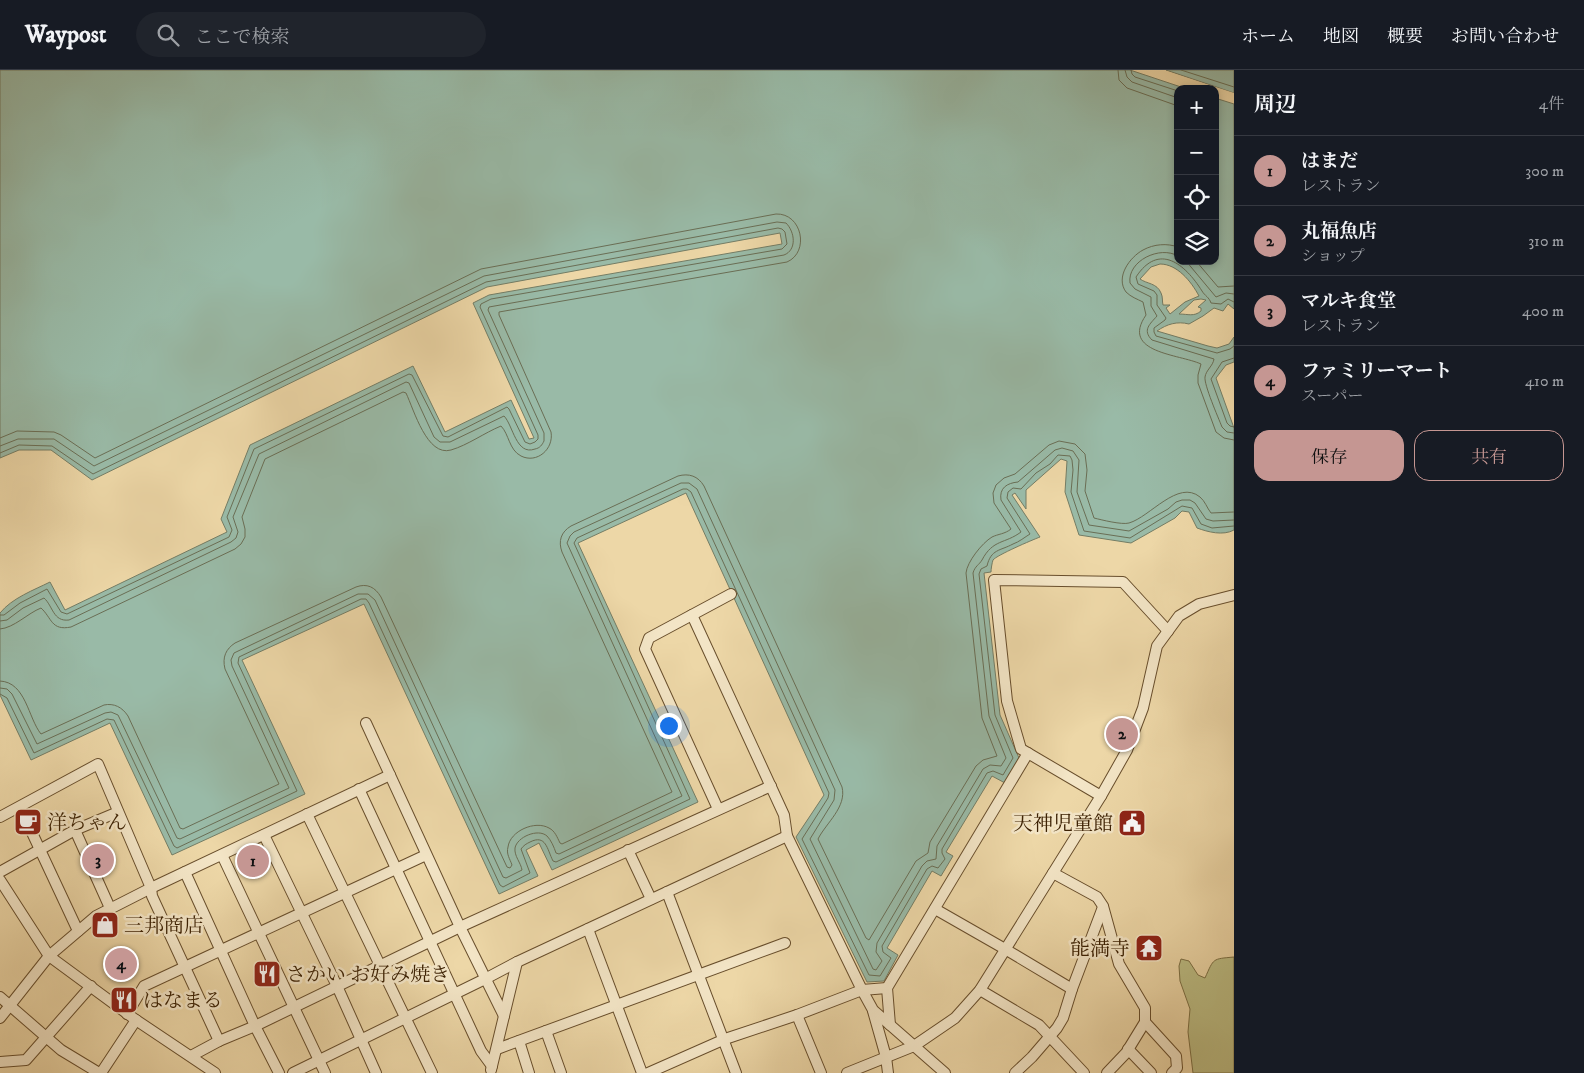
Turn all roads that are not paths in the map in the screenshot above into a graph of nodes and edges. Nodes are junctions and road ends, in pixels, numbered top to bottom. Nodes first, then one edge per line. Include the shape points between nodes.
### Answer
1 (731, 594) dead end
2 (1234, 594) edge
3 (692, 615) junction
4 (1168, 631) junction
5 (366, 723) dead end
6 (1028, 753) junction
7 (390, 775) junction
8 (771, 786) junction
9 (359, 789) junction
10 (1101, 796) junction
11 (20, 807) junction
12 (718, 809) junction
13 (118, 812) junction
14 (307, 814) junction
15 (0, 817) edge
16 (75, 830) junction
17 (264, 835) junction
18 (787, 836) junction
19 (40, 850) junction
20 (628, 850) junction
21 (222, 855) junction
22 (426, 855) junction
23 (396, 869) junction
24 (0, 872) edge
25 (185, 872) junction
26 (1052, 873) junction
27 (0, 880) edge
28 (152, 888) junction
29 (667, 892) junction
30 (344, 894) junction
31 (650, 900) junction
32 (1104, 906) junction
33 (110, 908) junction
34 (935, 909) junction
35 (301, 914) junction
36 (460, 927) junction
37 (588, 929) junction
38 (78, 931) junction
39 (259, 933) junction
40 (430, 942) junction
41 (785, 943) dead end
42 (1005, 949) junction
43 (222, 950) junction
44 (49, 956) junction
45 (517, 962) junction
46 (380, 966) junction
47 (184, 967) junction
48 (700, 974) junction
49 (485, 979) junction
50 (91, 986) junction
51 (337, 986) junction
52 (887, 988) junction
53 (1072, 989) junction
54 (862, 990) junction
55 (980, 990) junction
56 (455, 994) junction
57 (0, 996) edge
58 (9, 1005) junction
59 (617, 1005) junction
60 (293, 1007) junction
61 (873, 1010) junction
62 (797, 1015) junction
63 (504, 1016) junction
64 (132, 1017) junction
65 (0, 1018) edge
66 (406, 1018) junction
67 (1145, 1022) junction
68 (890, 1025) junction
69 (255, 1026) junction
70 (546, 1031) junction
71 (1050, 1035) junction
72 (46, 1036) junction
73 (725, 1039) junction
74 (361, 1040) junction
75 (519, 1040) junction
76 (219, 1041) junction
77 (914, 1046) junction
78 (497, 1049) junction
79 (1128, 1050) junction
80 (191, 1056) junction
81 (886, 1057) junction
82 (320, 1061) junction
83 (0, 1062) edge
84 (492, 1070) edge
85 (208, 1071) edge
86 (100, 1073) edge
87 (279, 1073) edge
88 (293, 1073) edge
89 (325, 1073) edge
90 (376, 1073) edge
91 (432, 1073) edge
92 (529, 1073) edge
93 (561, 1073) edge
94 (642, 1073) edge
95 (648, 1073) edge
96 (736, 1073) edge
97 (821, 1073) edge
98 (847, 1073) edge
99 (888, 1073) edge
100 (945, 1073) edge
101 (1015, 1073) edge
102 (1084, 1073) edge
103 (1108, 1073) edge
104 (1151, 1073) edge
105 (1172, 1073) edge

1 - 3 street
2 - 4 street via 1199,604 1179,616
3 - 8 street
3 - 12 street via 649,638 645,649
4 - 6 street via 1123,582 994,580 1007,701 1021,749
4 - 10 street via 1157,646 1143,708 1127,750
5 - 7 street
6 - 10 street
6 - 34 street
7 - 9 street
7 - 22 street
8 - 12 street
8 - 18 street via 784,815
9 - 14 street
9 - 23 street
10 - 26 street
11 - 13 street via 98,764
11 - 15 street
11 - 19 street
12 - 20 street
13 - 16 street
13 - 28 street
14 - 17 street
14 - 30 street
16 - 19 street
16 - 33 street
17 - 21 street
17 - 35 street
18 - 29 street
18 - 54 street
19 - 24 street
19 - 38 street
20 - 31 street
20 - 36 street
21 - 25 street
21 - 39 street
22 - 23 street
22 - 36 street
23 - 30 street
23 - 40 street
25 - 28 street
25 - 43 street
26 - 32 street via 1097,897
26 - 42 street
27 - 44 street
28 - 33 street
28 - 47 street via 152,896
29 - 31 street
29 - 48 street
30 - 35 street
30 - 46 street
31 - 37 street
32 - 53 street
32 - 67 street via 1119,964 1145,1008
33 - 38 street
34 - 42 street
34 - 52 street
35 - 39 street
35 - 51 street
36 - 40 street
36 - 49 street
37 - 45 street
37 - 59 street
38 - 44 street
39 - 43 street
39 - 60 street
40 - 46 street
40 - 56 street
41 - 48 street
42 - 53 street
42 - 55 street
43 - 47 street
43 - 69 street
44 - 50 street
44 - 58 street
45 - 49 street
45 - 63 street
46 - 51 street
46 - 66 street
47 - 64 street via 144,986
47 - 76 street
48 - 59 street
48 - 73 street
49 - 56 street
49 - 63 street
50 - 64 street
50 - 72 street
51 - 60 street
51 - 74 street
52 - 54 street
52 - 68 street
53 - 71 street via 1063,1018
54 - 61 street
54 - 62 street
55 - 71 street
55 - 77 street via 955,1018
56 - 66 street
56 - 84 street
57 - 58 street
58 - 65 street
58 - 72 street
59 - 70 street
59 - 94 street
60 - 69 street
60 - 82 street
61 - 68 street
61 - 81 street
62 - 73 street
62 - 97 street
63 - 78 street
64 - 80 street
64 - 86 street
66 - 74 street
66 - 91 street
67 - 79 street
67 - 105 street via 1176,1056 1177,1068
68 - 77 street
69 - 76 street
69 - 87 street
70 - 75 street
70 - 93 street
71 - 101 street
71 - 102 street
72 - 83 street via 26,1060
72 - 86 street via 61,1050
73 - 95 street
73 - 96 street
74 - 82 street
74 - 90 street
75 - 78 street
75 - 92 street
76 - 80 street
77 - 81 street
77 - 100 street
78 - 84 street
79 - 103 street
79 - 104 street
80 - 85 street
81 - 98 street
81 - 99 street
82 - 88 street
82 - 89 street

